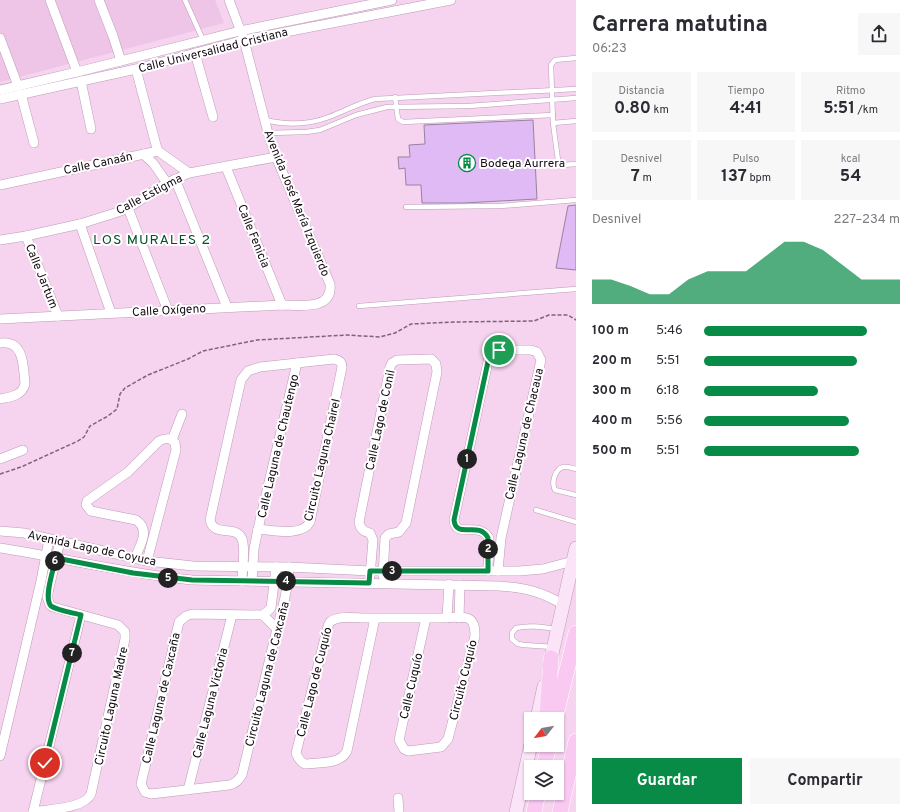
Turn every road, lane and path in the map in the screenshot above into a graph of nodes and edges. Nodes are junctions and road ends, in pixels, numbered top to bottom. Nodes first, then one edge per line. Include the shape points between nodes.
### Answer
1 (50, 0) edge
2 (99, 0) edge
3 (185, 0) edge
4 (229, 0) edge
5 (392, 0) edge
6 (451, 0) edge
7 (378, 1) edge
8 (380, 14) junction
9 (240, 31) junction
10 (0, 38) edge
11 (203, 40) junction
12 (244, 40) junction
13 (194, 53) junction
14 (576, 58) edge
15 (121, 61) junction
16 (136, 69) junction
17 (79, 77) junction
18 (576, 88) edge
19 (0, 90) edge
20 (20, 90) junction
21 (552, 90) junction
22 (484, 94) junction
23 (395, 97) junction
24 (576, 98) edge
25 (0, 99) edge
26 (552, 100) junction
27 (485, 104) junction
28 (397, 107) junction
29 (553, 115) junction
30 (213, 117) dead end
31 (264, 120) junction
32 (576, 121) edge
33 (553, 123) junction
34 (91, 129) dead end
35 (268, 133) junction
36 (34, 143) dead end
37 (158, 151) junction
38 (143, 154) junction
39 (276, 157) junction
40 (576, 164) edge
41 (226, 167) junction
42 (189, 173) junction
43 (171, 181) junction
44 (0, 185) edge
45 (576, 200) edge
46 (406, 207) dead end
47 (128, 208) junction
48 (80, 224) junction
49 (26, 236) junction
50 (0, 240) edge
51 (576, 289) edge
52 (331, 291) joint
53 (282, 305) junction
54 (359, 306) dead end
55 (227, 308) junction
56 (168, 311) junction
57 (111, 313) junction
58 (58, 316) junction
59 (0, 319) edge
60 (0, 343) edge
61 (297, 363) junction
62 (0, 399) edge
63 (182, 414) dead end
64 (172, 440) junction
65 (23, 450) dead end
66 (0, 458) edge
67 (576, 469) edge
68 (576, 495) edge
69 (536, 510) dead end
70 (576, 522) edge
71 (258, 529) junction
72 (0, 531) edge
73 (488, 538) junction
74 (500, 538) junction
75 (49, 539) junction
76 (60, 542) junction
77 (0, 548) edge
78 (576, 548) edge
79 (46, 555) junction
80 (56, 558) junction
81 (135, 558) junction
82 (147, 561) junction
83 (573, 561) junction
84 (242, 566) junction
85 (253, 567) junction
86 (276, 567) junction
87 (289, 567) junction
88 (370, 571) junction
89 (383, 571) junction
90 (488, 571) junction
91 (498, 571) junction
92 (520, 571) junction
93 (242, 580) junction
94 (252, 581) junction
95 (274, 581) junction
96 (289, 581) junction
97 (369, 583) junction
98 (382, 583) junction
99 (449, 584) junction
100 (460, 585) junction
101 (519, 588) junction
102 (562, 604) junction
103 (81, 615) junction
104 (232, 615) junction
105 (263, 615) junction
106 (375, 618) junction
107 (426, 618) junction
108 (447, 618) junction
109 (463, 618) junction
110 (277, 629) junction
111 (557, 629) junction
112 (576, 633) edge
113 (552, 652) junction
114 (539, 712) edge
115 (548, 712) edge
116 (557, 712) edge
117 (576, 742) edge
118 (408, 751) joint
119 (529, 752) edge
120 (0, 756) edge
121 (576, 768) edge
122 (566, 789) junction
123 (188, 790) junction
124 (398, 798) dead end
125 (537, 800) edge
126 (33, 812) edge
127 (399, 812) edge
128 (516, 812) edge
129 (534, 812) edge
130 (560, 812) edge

1 - 17 street
2 - 15 street
3 - 11 lane
4 - 9 street, Avenida José María Izquierdo
5 - 7 street, Calle Universalidad Cristiana
6 - 8 street, Calle Universalidad Cristiana
7 - 8 street
7 - 9 street, Calle Universalidad Cristiana
8 - 12 street, Calle Universalidad Cristiana
9 - 11 street, Calle Universalidad Cristiana
9 - 12 street, Avenida José María Izquierdo
10 - 20 street
11 - 15 street, Calle Universalidad Cristiana
12 - 13 street, Calle Universalidad Cristiana
12 - 31 street, Avenida José María Izquierdo
13 - 16 street, Calle Universalidad Cristiana
13 - 30 street
14 - 21 lane via 552,62
15 - 17 street, Calle Universalidad Cristiana
16 - 17 street, Calle Universalidad Cristiana
16 - 37 street
17 - 20 street, Calle Universalidad Cristiana
17 - 34 street
18 - 21 lane
19 - 20 street, Calle Universalidad Cristiana
20 - 25 street, Calle Universalidad Cristiana
20 - 36 street
21 - 22 lane
21 - 26 lane
22 - 23 lane
22 - 27 lane
23 - 28 lane
23 - 31 lane via 360,103 316,121 286,123
24 - 26 lane
26 - 27 lane
26 - 29 lane
27 - 28 lane
28 - 29 lane via 398,119 403,122
28 - 35 lane via 366,112 320,130
29 - 33 lane
31 - 35 street, Avenida José María Izquierdo
32 - 33 lane
33 - 40 lane via 559,164
35 - 39 street, Avenida José María Izquierdo
37 - 38 street, Calle Canaán
37 - 42 street
38 - 43 street
38 - 44 street, Calle Canaán
39 - 41 street, Calle Estigma
39 - 52 street, Avenida José María Izquierdo
41 - 42 street, Calle Estigma
41 - 53 street, Calle Fenicia
42 - 43 street, Calle Estigma
43 - 47 street, Calle Estigma
43 - 55 street
45 - 46 lane via 500,206
47 - 48 street, Calle Estigma
47 - 56 street
48 - 49 street, Calle Estigma
48 - 57 street
49 - 50 street, Calle Estigma
49 - 58 street, Calle Jartum
51 - 54 lane
52 - 53 street, Calle Oxígeno via 320,303 310,306
53 - 55 street, Calle Oxígeno
55 - 56 street, Calle Oxígeno
56 - 57 street, Calle Oxígeno
57 - 58 street, Calle Oxígeno
58 - 59 street, Calle Oxígeno
60 - 62 street via 16,347 21,354 25,384 21,393
61 - 71 street, Calle Laguna de Chautengo
61 - 71 street, Circuito Laguna Chairel via 334,359 338,360 342,367 310,522 304,529 294,531
61 - 84 street via 254,369 248,371 241,380 210,520 216,530 234,532 240,536 243,541
63 - 64 street
64 - 81 street via 164,438 159,441 128,472 87,501 86,505 91,511 140,522 144,535
64 - 82 street via 176,450
65 - 66 street
67 - 68 lane via 559,469 553,486 555,490
69 - 70 lane
71 - 85 street
72 - 75 street, Avenida Lago de Coyuca
73 - 74 street
73 - 74 street, Calle Laguna de Chacaua via 481,530 459,529 455,526 454,520 489,357 499,350 531,350 537,352 541,360
73 - 90 street
74 - 91 street, Calle Laguna de Chacaua
75 - 76 street, Avenida Lago de Coyuca
75 - 79 street
76 - 80 street, Circuito Laguna Madre
76 - 81 street, Avenida Lago de Coyuca
77 - 79 street, Avenida Lago de Coyuca
78 - 83 street
79 - 80 street, Avenida Lago de Coyuca
79 - 120 street
80 - 93 street, Avenida Lago de Coyuca via 160,577
80 - 103 street, Circuito Laguna Madre via 48,601 54,607
81 - 82 street, Avenida Lago de Coyuca
82 - 84 street, Avenida Lago de Coyuca via 192,566
83 - 92 street, Avenida Lago de Coyuca via 542,569
83 - 102 street
84 - 85 street, Avenida Lago de Coyuca
84 - 93 street
85 - 86 street, Avenida Lago de Coyuca
85 - 94 street
86 - 87 street, Avenida Lago de Coyuca
86 - 95 street
87 - 88 street, Avenida Lago de Coyuca
87 - 96 street, Circuito Laguna de Caxcaña
88 - 89 street, Avenida Lago de Coyuca
88 - 89 street, Calle Lago de Conil via 373,540 370,533 361,528 359,522 390,367 397,360 431,359 436,364 437,372 406,523 399,532 389,534 385,538
88 - 97 street, Calle Lago de Conil
89 - 90 street, Avenida Lago de Coyuca
89 - 98 street, Calle Lago de Conil
90 - 91 street, Avenida Lago de Coyuca
91 - 92 street, Avenida Lago de Coyuca
92 - 101 street
93 - 94 street, Avenida Lago de Coyuca
94 - 95 street, Avenida Lago de Coyuca
95 - 96 street, Avenida Lago de Coyuca
95 - 105 street via 271,608
96 - 97 street, Avenida Lago de Coyuca
96 - 110 street, Circuito Laguna de Caxcaña
97 - 98 street, Avenida Lago de Coyuca
98 - 99 street, Avenida Lago de Coyuca
99 - 100 street, Avenida Lago de Coyuca
99 - 108 street
100 - 101 street, Avenida Lago de Coyuca
100 - 109 street, Circuito Cuquío
101 - 102 street, Avenida Lago de Coyuca via 536,591
102 - 111 street
103 - 126 street
103 - 126 street, Circuito Laguna Madre via 118,625 125,632 91,794 89,799 75,805
104 - 105 street, Calle Laguna de Caxcaña
104 - 123 street, Calle Laguna Victoria
104 - 123 street, Calle Laguna de Caxcaña via 192,614 182,618 177,625 141,784 145,792 151,794
105 - 110 street
106 - 106 street, Calle Lago de Cuquío via 338,618 330,622 296,753 302,763 336,761 347,751
106 - 107 street, Calle Lago de Cuquío
107 - 108 street, Calle Lago de Cuquío
107 - 118 street, Calle Cuquío via 399,740
108 - 109 street, Calle Lago de Cuquío
109 - 118 street, Circuito Cuquío via 474,624 475,636 448,739 441,747
110 - 123 street, Circuito Laguna de Caxcaña via 242,775 234,784
111 - 113 street
111 - 113 lane via 531,626 516,628 512,633 512,639 518,644
112 - 116 main road
113 - 114 street
113 - 115 main road
117 - 122 main road
119 - 128 street
121 - 122 main road
122 - 130 main road
124 - 127 street
125 - 129 main road

